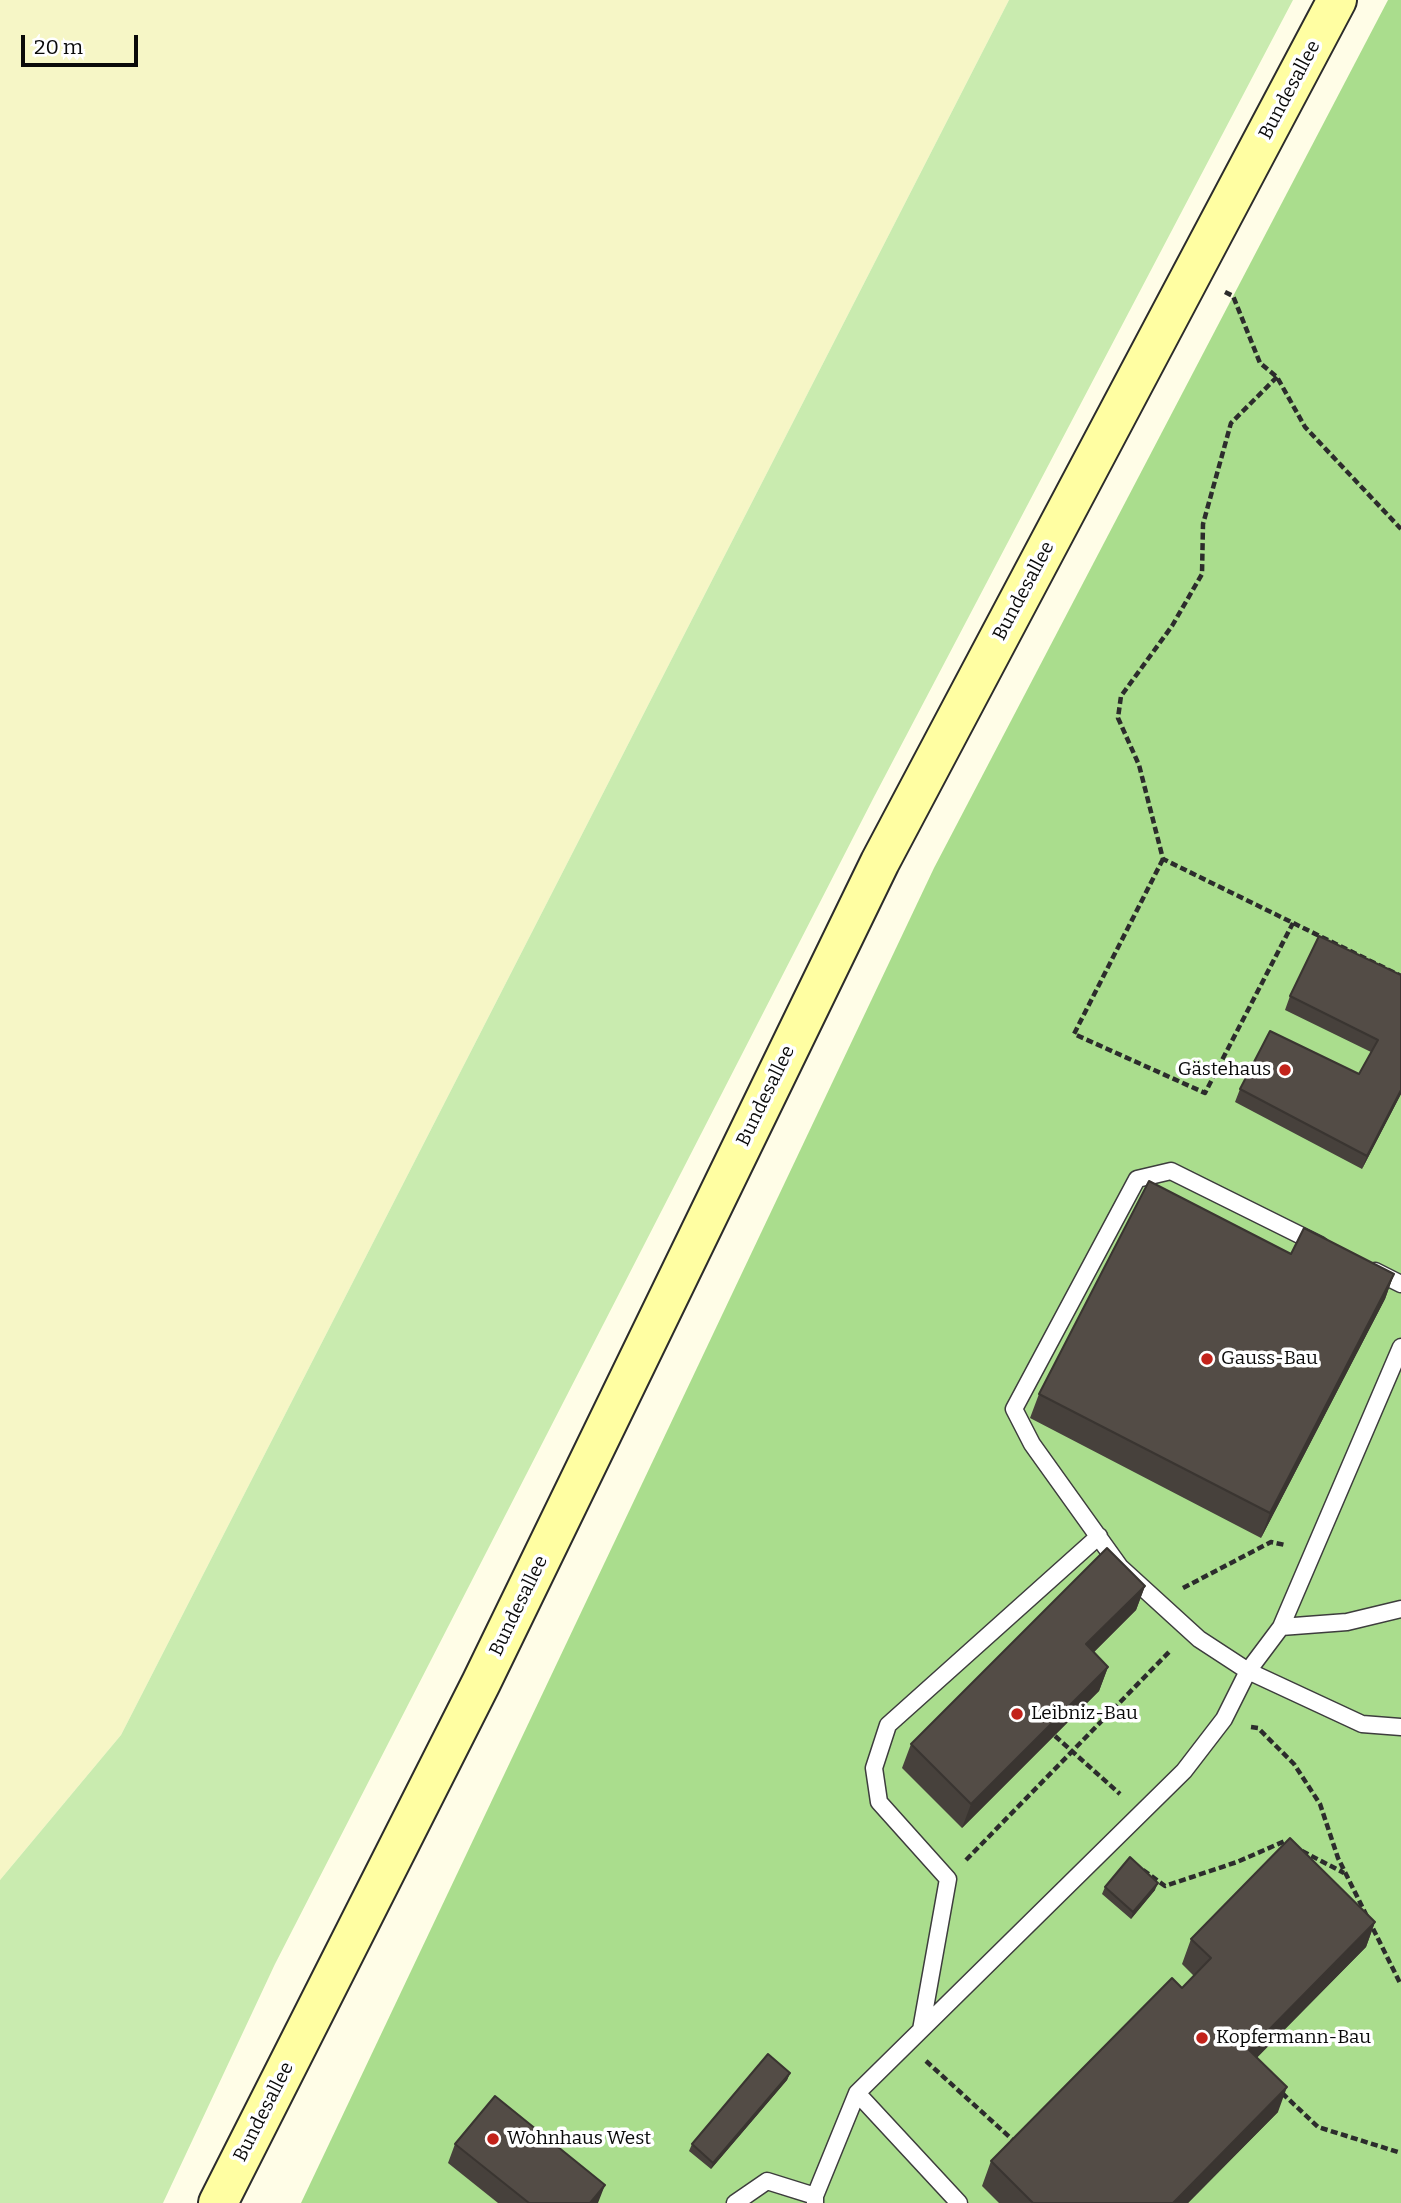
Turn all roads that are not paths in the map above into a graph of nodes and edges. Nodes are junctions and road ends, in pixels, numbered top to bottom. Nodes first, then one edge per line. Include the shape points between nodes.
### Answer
1 (1337, 0) edge
2 (1330, 1250) edge
3 (1354, 1261) edge
4 (1401, 1284) edge
5 (1401, 1347) edge
6 (1098, 1536) junction
7 (1401, 1609) edge
8 (1281, 1627) junction
9 (1248, 1671) junction
10 (1401, 1727) edge
11 (921, 2030) junction
12 (857, 2093) junction
13 (815, 2200) edge
14 (218, 2203) edge
15 (735, 2203) edge
16 (959, 2203) edge

1 - 14 main road, Bundesallee via 880,862 481,1684
2 - 6 lane via 1171,1171 1137,1179 1014,1409 1032,1444
3 - 4 lane
5 - 8 lane
6 - 9 lane via 1120,1567 1190,1631
6 - 11 lane via 888,1725 874,1768 879,1802 948,1879
7 - 8 lane via 1347,1622
8 - 9 lane
9 - 10 lane via 1362,1724
9 - 11 lane via 1224,1719 1184,1771
11 - 12 lane
12 - 13 lane
12 - 16 lane
13 - 15 lane via 767,2181

